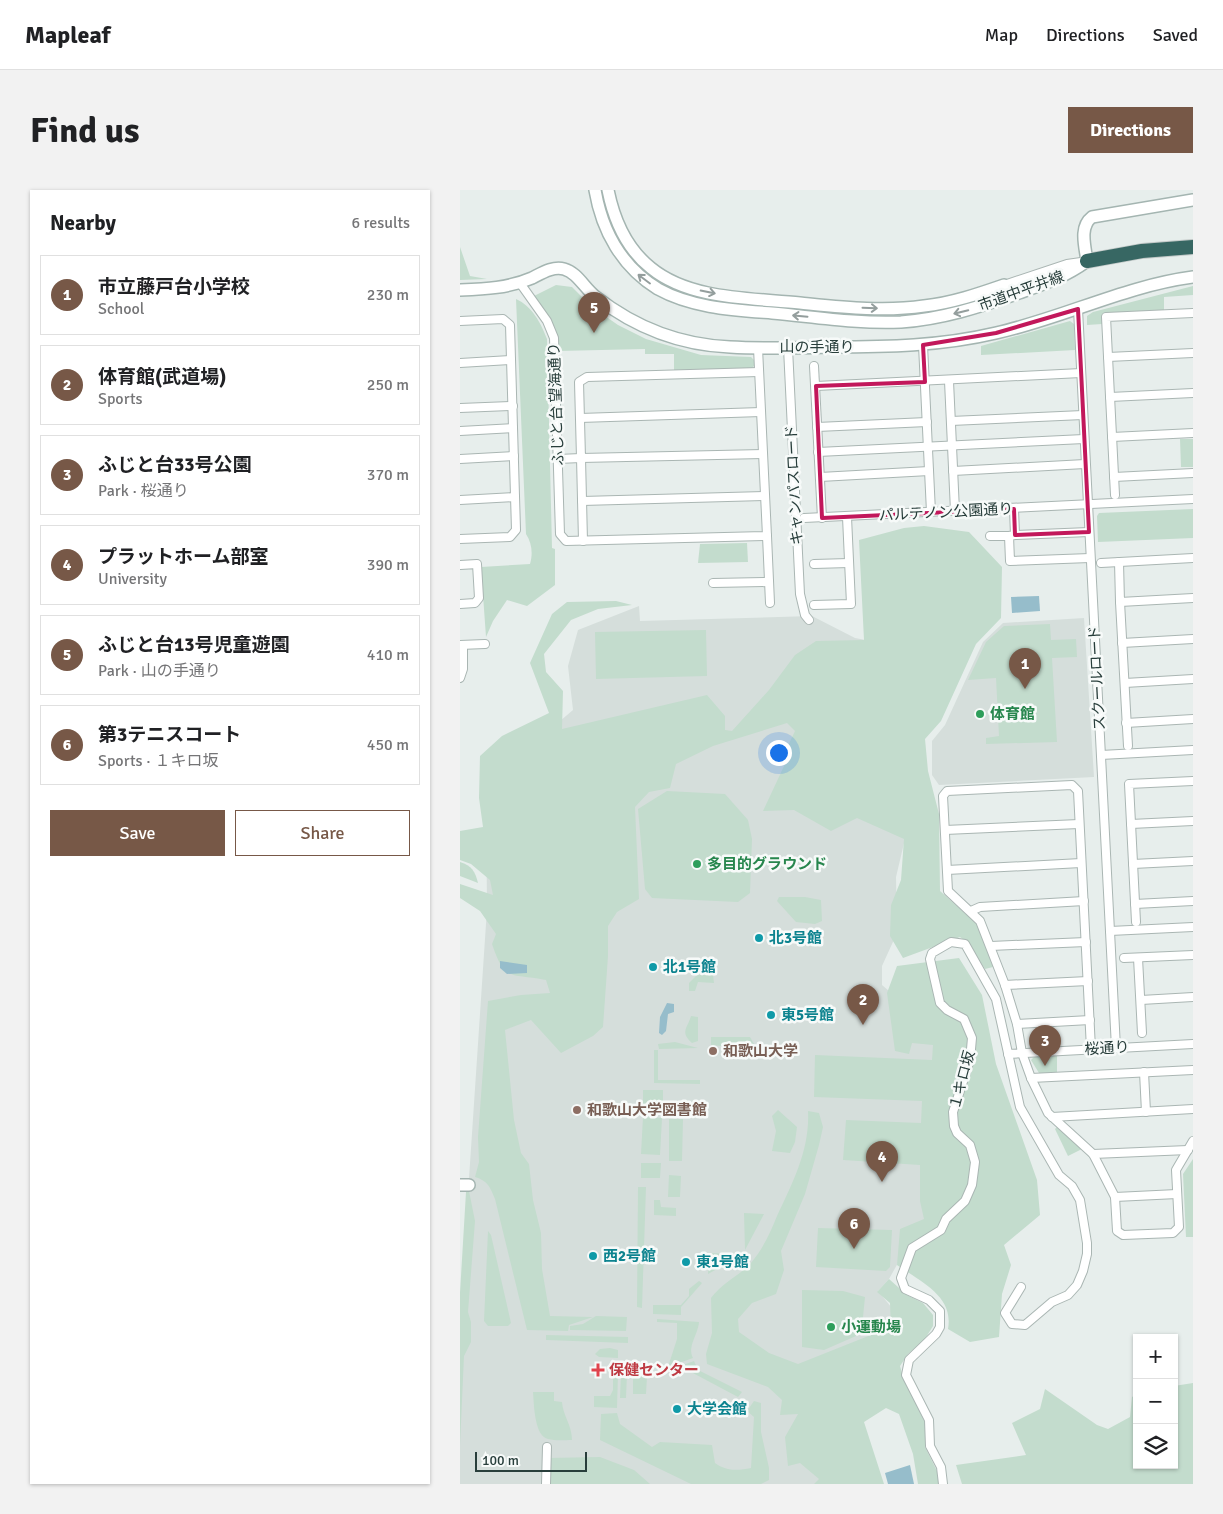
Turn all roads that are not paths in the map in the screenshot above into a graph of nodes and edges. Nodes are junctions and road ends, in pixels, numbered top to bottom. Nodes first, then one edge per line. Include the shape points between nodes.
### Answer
1 (595, 190) edge
2 (608, 190) edge
3 (1193, 200) edge
4 (1193, 247) edge
5 (1087, 261) junction
6 (1193, 277) edge
7 (520, 283) junction
8 (1004, 285) joint
9 (460, 290) edge
10 (1078, 309) junction
11 (1193, 314) edge
12 (460, 321) edge
13 (923, 345) junction
14 (758, 348) junction
15 (788, 348) junction
16 (1193, 353) edge
17 (1108, 357) junction
18 (511, 360) junction
19 (460, 363) edge
20 (814, 366) dead end
21 (759, 372) junction
22 (1081, 373) junction
23 (949, 381) junction
24 (925, 382) junction
25 (816, 386) junction
26 (1193, 393) edge
27 (1110, 397) junction
28 (513, 406) junction
29 (460, 408) edge
30 (761, 412) junction
31 (1083, 415) junction
32 (580, 418) junction
33 (951, 421) junction
34 (927, 422) junction
35 (817, 427) junction
36 (513, 428) junction
37 (460, 431) edge
38 (1193, 433) edge
39 (1112, 438) junction
40 (1084, 439) junction
41 (952, 446) junction
42 (928, 447) junction
43 (818, 452) junction
44 (763, 454) junction
45 (514, 456) junction
46 (581, 458) junction
47 (460, 459) edge
48 (558, 459) junction
49 (1085, 464) junction
50 (929, 471) junction
51 (953, 471) junction
52 (1193, 473) edge
53 (820, 477) junction
54 (1114, 477) junction
55 (1115, 495) dead end
56 (765, 496) junction
57 (515, 497) junction
58 (1193, 499) edge
59 (460, 500) edge
60 (582, 501) junction
61 (1088, 505) junction
62 (1014, 509) junction
63 (955, 511) junction
64 (931, 512) junction
65 (847, 516) junction
66 (804, 518) dead end
67 (822, 518) junction
68 (1089, 532) junction
69 (767, 536) junction
70 (990, 536) dead end
71 (1012, 536) junction
72 (460, 539) edge
73 (583, 541) junction
74 (1090, 558) junction
75 (1193, 558) edge
76 (1118, 562) junction
77 (849, 563) junction
78 (1101, 563) dead end
79 (460, 564) edge
80 (814, 564) dead end
81 (769, 582) junction
82 (713, 583) dead end
83 (1193, 598) edge
84 (1120, 602) junction
85 (460, 604) edge
86 (770, 604) dead end
87 (814, 606) dead end
88 (809, 620) dead end
89 (1193, 639) edge
90 (1122, 643) junction
91 (484, 644) dead end
92 (461, 645) edge
93 (462, 669) edge
94 (460, 678) edge
95 (1193, 679) edge
96 (1125, 683) junction
97 (1193, 719) edge
98 (1126, 722) junction
99 (1128, 746) dead end
100 (1193, 750) edge
101 (1101, 755) junction
102 (1193, 781) edge
103 (1193, 821) edge
104 (1079, 824) junction
105 (1131, 824) junction
106 (945, 830) junction
107 (1193, 861) edge
108 (1081, 863) junction
109 (1133, 864) junction
110 (947, 870) junction
111 (1084, 901) junction
112 (1193, 901) edge
113 (1135, 904) junction
114 (971, 911) junction
115 (1136, 922) dead end
116 (1193, 927) edge
117 (1110, 931) junction
118 (1086, 942) junction
119 (991, 946) junction
120 (1193, 955) edge
121 (1124, 958) dead end
122 (1138, 958) junction
123 (1088, 981) junction
124 (1005, 985) junction
125 (1193, 996) edge
126 (1141, 1000) junction
127 (1090, 1020) junction
128 (1017, 1024) junction
129 (1142, 1033) dead end
130 (1193, 1044) edge
131 (1116, 1048) junction
132 (1091, 1049) junction
133 (1022, 1053) junction
134 (1008, 1054) junction
135 (1193, 1070) edge
136 (1144, 1072) junction
137 (1031, 1078) junction
138 (1193, 1109) edge
139 (1146, 1112) junction
140 (1052, 1117) junction
141 (1193, 1142) edge
142 (1188, 1150) junction
143 (1093, 1154) junction
144 (1177, 1194) junction
145 (1115, 1197) junction
146 (1021, 1287) dead end
147 (547, 1447) dead end
148 (546, 1484) edge
149 (943, 1484) edge

5 -> 1 street, 市道中平井線 via 1068,274 996,301 924,319 860,321 717,308 675,297 630,267 609,236
2 -> 8 street, 市道中平井線 via 620,227 639,257 666,278 700,290 743,298 855,308 902,308 946,302
3 - 5 street via 1092,217 1084,228
4 - 5 highway via 1142,251
5 - 8 street, 市道中平井線 via 1067,264
6 - 10 street, 山の手通り via 1145,286
7 - 9 street, 山の手通り
7 - 14 street, 山の手通り via 547,270 562,268 573,272 593,294 614,310 657,333 678,341
7 - 48 street, ふじと台 望海通り via 547,321 554,338
10 - 13 street, 山の手通り via 996,333
10 - 22 street, スクールロード
11 - 17 street via 1106,318
12 - 18 street via 503,319 510,325
13 - 15 street, 山の手通り
13 - 24 street
14 - 15 street, 山の手通り
14 - 21 street
15 - 88 street, キャンパスロード via 800,594
16 - 17 street
17 - 27 street
18 - 19 street
18 - 28 street
20 - 25 street
21 - 30 street
21 - 32 street via 587,376 579,382
22 - 23 street
22 - 31 street, スクールロード
23 - 24 street
23 - 33 street
24 - 25 street
24 - 34 street
25 - 35 street
26 - 27 street
27 - 39 street
28 - 29 street
28 - 36 street
30 - 32 street
30 - 44 street
31 - 33 street
31 - 40 street, スクールロード
32 - 46 street
33 - 41 street
34 - 35 street
34 - 42 street
35 - 43 street
36 - 37 street
36 - 45 street
38 - 39 street
39 - 54 street
40 - 41 street
40 - 49 street, スクールロード
41 - 42 street
41 - 51 street
42 - 43 street
42 - 50 street
43 - 53 street
44 - 46 street
44 - 56 street
45 - 47 street
45 - 57 street
46 - 48 street
46 - 60 street
48 - 73 street, ふじと台 望海通り via 560,534 566,541
49 - 51 street
49 - 61 street, スクールロード
50 - 53 street
50 - 64 street
51 - 63 street
52 - 54 street
53 - 67 street
54 - 55 street
56 - 60 street
56 - 69 street
57 - 59 street
57 - 72 street via 516,530 510,537
58 - 61 street, パルテノン公園通り
60 - 73 street
61 - 62 street, パルテノン公園通り
61 - 68 street, スクールロード
62 - 63 street, パルテノン公園通り
62 - 71 street
63 - 64 street, パルテノン公園通り
64 - 65 street, パルテノン公園通り
65 - 67 street, パルテノン公園通り
65 - 77 street
66 - 67 street, パルテノン公園通り
68 - 71 street
68 - 74 street, スクールロード
69 - 73 street
69 - 81 street
70 - 71 street
71 - 74 street via 1007,561
74 - 101 street, スクールロード
75 - 76 street
76 - 78 street
76 - 84 street
77 - 80 street
77 - 87 street via 851,604
79 - 85 street via 477,564 479,598 474,603
81 - 82 street
81 - 86 street
83 - 84 street
84 - 90 street
89 - 90 street
90 - 96 street
91 - 92 street
92 - 93 street
93 - 94 street
95 - 96 street
96 - 98 street
97 - 98 street
98 - 99 street
100 - 101 street
101 - 117 street, スクールロード
102 - 105 street via 1130,784
103 - 105 street
104 - 106 street
104 - 106 street via 1078,791 1072,785 947,791 943,796
104 - 108 street
105 - 109 street
106 - 110 street
107 - 109 street
108 - 110 street
108 - 111 street
109 - 113 street
110 - 114 street via 948,890
111 - 114 street via 980,907
111 - 118 street
112 - 113 street
113 - 115 street
114 - 119 street via 980,921
116 - 117 street
117 - 131 street, スクールロード
118 - 119 street
118 - 123 street
119 - 124 street
120 - 122 street
121 - 122 street
122 - 126 street
123 - 124 street
123 - 127 street
124 - 128 street
125 - 126 street
126 - 129 street
127 - 128 street
127 - 132 street
128 - 133 street
130 - 131 street, 桜通り
131 - 132 street, 桜通り
132 - 133 street, 桜通り
133 - 134 street, 桜通り
133 - 137 street
134 - 146 street via 1020,1107 1058,1175 1072,1186 1080,1200 1087,1243 1087,1254 1077,1285 1025,1325 1018,1326 1012,1324 1005,1313
134 - 149 street, １キロ坂 via 996,998 971,953 965,944 957,941 940,947 930,959 940,1003 964,1019 972,1038 970,1060 953,1112 957,1133 970,1145 975,1162 972,1186 965,1201 946,1219 941,1230 912,1248 901,1278 905,1289 929,1300 940,1311 940,1327 909,1360 906,1375 929,1420 930,1446 941,1466
135 - 136 street
136 - 137 street
136 - 139 street
137 - 140 street
138 - 139 street
139 - 140 street
140 - 143 street
141 - 142 street
142 - 143 street
142 - 144 street via 1176,1170
143 - 145 street
144 - 145 street
144 - 145 street via 1178,1227 1173,1233 1123,1235 1117,1231
147 - 148 street

